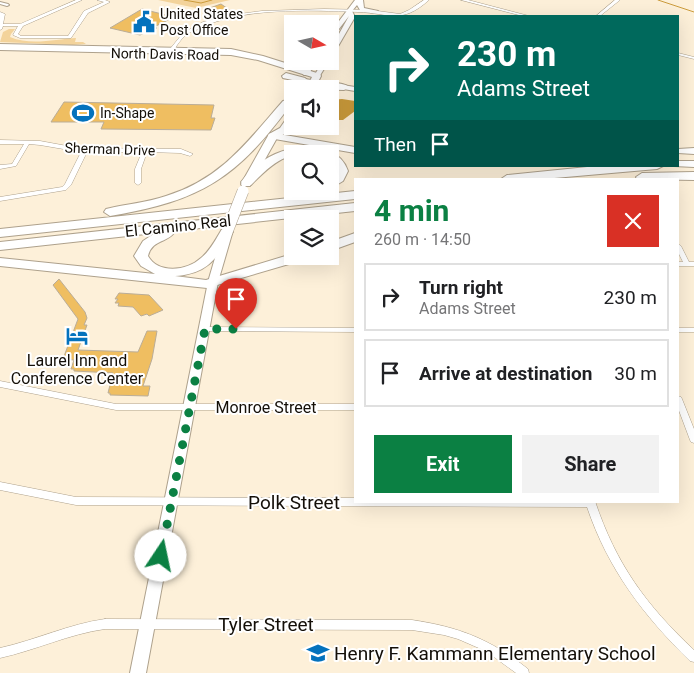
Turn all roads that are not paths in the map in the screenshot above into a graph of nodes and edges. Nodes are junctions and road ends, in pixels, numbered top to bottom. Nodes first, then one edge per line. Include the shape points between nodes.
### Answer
1 (80, 0) edge
2 (99, 0) edge
3 (359, 0) edge
4 (427, 0) edge
5 (463, 0) edge
6 (618, 0) edge
7 (0, 3) edge
8 (7, 4) dead end
9 (350, 11) junction
10 (374, 11) junction
11 (0, 13) edge
12 (523, 15) edge
13 (599, 15) edge
14 (339, 24) edge
15 (20, 26) junction
16 (1, 27) edge
17 (339, 39) edge
18 (0, 48) edge
19 (172, 50) junction
20 (0, 52) edge
21 (679, 54) edge
22 (694, 58) edge
23 (308, 70) edge
24 (304, 77) junction
25 (302, 80) edge
26 (308, 80) edge
27 (339, 83) edge
28 (354, 83) edge
29 (339, 87) edge
30 (344, 87) joint
31 (354, 89) edge
32 (284, 105) edge
33 (284, 108) edge
34 (284, 130) edge
35 (273, 136) junction
36 (0, 142) edge
37 (28, 142) junction
38 (679, 144) edge
39 (85, 150) junction
40 (354, 150) edge
41 (694, 150) edge
42 (145, 151) junction
43 (679, 151) edge
44 (190, 154) dead end
45 (284, 154) edge
46 (339, 164) edge
47 (679, 165) edge
48 (694, 165) edge
49 (0, 167) edge
50 (641, 167) edge
51 (694, 176) edge
52 (339, 178) edge
53 (517, 178) edge
54 (642, 178) edge
55 (138, 183) dead end
56 (245, 187) junction
57 (284, 194) edge
58 (354, 195) edge
59 (0, 199) edge
60 (354, 207) edge
61 (107, 212) junction
62 (251, 218) junction
63 (0, 226) edge
64 (228, 232) junction
65 (0, 233) edge
66 (354, 237) edge
67 (339, 243) edge
68 (0, 246) edge
69 (679, 247) edge
70 (284, 261) edge
71 (0, 262) edge
72 (691, 264) edge
73 (213, 282) junction
74 (205, 329) junction
75 (354, 330) edge
76 (679, 330) edge
77 (694, 330) edge
78 (0, 384) edge
79 (679, 402) edge
80 (189, 407) junction
81 (354, 407) edge
82 (694, 440) edge
83 (0, 486) edge
84 (171, 502) junction
85 (354, 502) edge
86 (590, 503) edge
87 (148, 623) junction
88 (0, 653) edge
89 (694, 657) edge
90 (138, 673) edge
91 (524, 673) edge

1 - 15 street
2 - 15 street via 108,2 86,12 69,37 17,37 15,34
3 - 9 street
3 - 10 street via 362,9
4 - 10 street via 402,15
5 - 12 street
6 - 13 street
7 - 8 street
9 - 10 street
9 - 14 street
9 - 17 street via 352,16
9 - 19 street via 311,9 227,17 189,30 176,41
11 - 16 street via 3,14
15 - 16 street
18 - 19 highway, North Davis Road
19 - 24 highway, North Davis Road via 212,50 251,55
20 - 24 highway, North Davis Road via 224,55
21 - 22 street
23 - 24 street
24 - 25 highway
24 - 26 highway, North Davis Road
27 - 28 main road, North Davis Road
29 - 30 highway
30 - 31 main road
32 - 61 highway via 240,157 216,178 186,194
33 - 35 highway via 272,127
34 - 35 highway
35 - 40 highway
35 - 56 highway
36 - 37 street, Sherman Drive
37 - 39 street, Sherman Drive
37 - 49 street via 14,165
38 - 41 main road
39 - 42 street, Sherman Drive
39 - 59 street via 64,189
41 - 43 main road
42 - 44 street, Sherman Drive
42 - 55 street via 138,169
45 - 56 highway via 268,161
46 - 52 highway via 342,171
47 - 48 highway
50 - 53 highway
51 - 54 highway
56 - 64 highway, bridge
57 - 61 highway
58 - 65 highway, El Camino Real
60 - 62 highway, El Camino Real
61 - 63 highway
62 - 64 highway via 162,234 146,245 141,256 146,264 160,271 188,271 206,261
62 - 68 highway, El Camino Real
64 - 73 main road
66 - 67 highway
69 - 72 street
70 - 73 highway
71 - 73 highway
73 - 74 main road
74 - 75 street
74 - 80 main road
76 - 77 street
78 - 80 street, Monroe Street via 113,406
79 - 82 street
80 - 81 street, Monroe Street
80 - 84 main road
83 - 84 street, Polk Street via 76,501
84 - 85 street, Polk Street
84 - 87 main road
86 - 89 street via 604,542 627,582 648,610
87 - 88 street, Tyler Street via 85,627
87 - 90 main road
87 - 91 street, Tyler Street via 412,625 444,629 488,647

